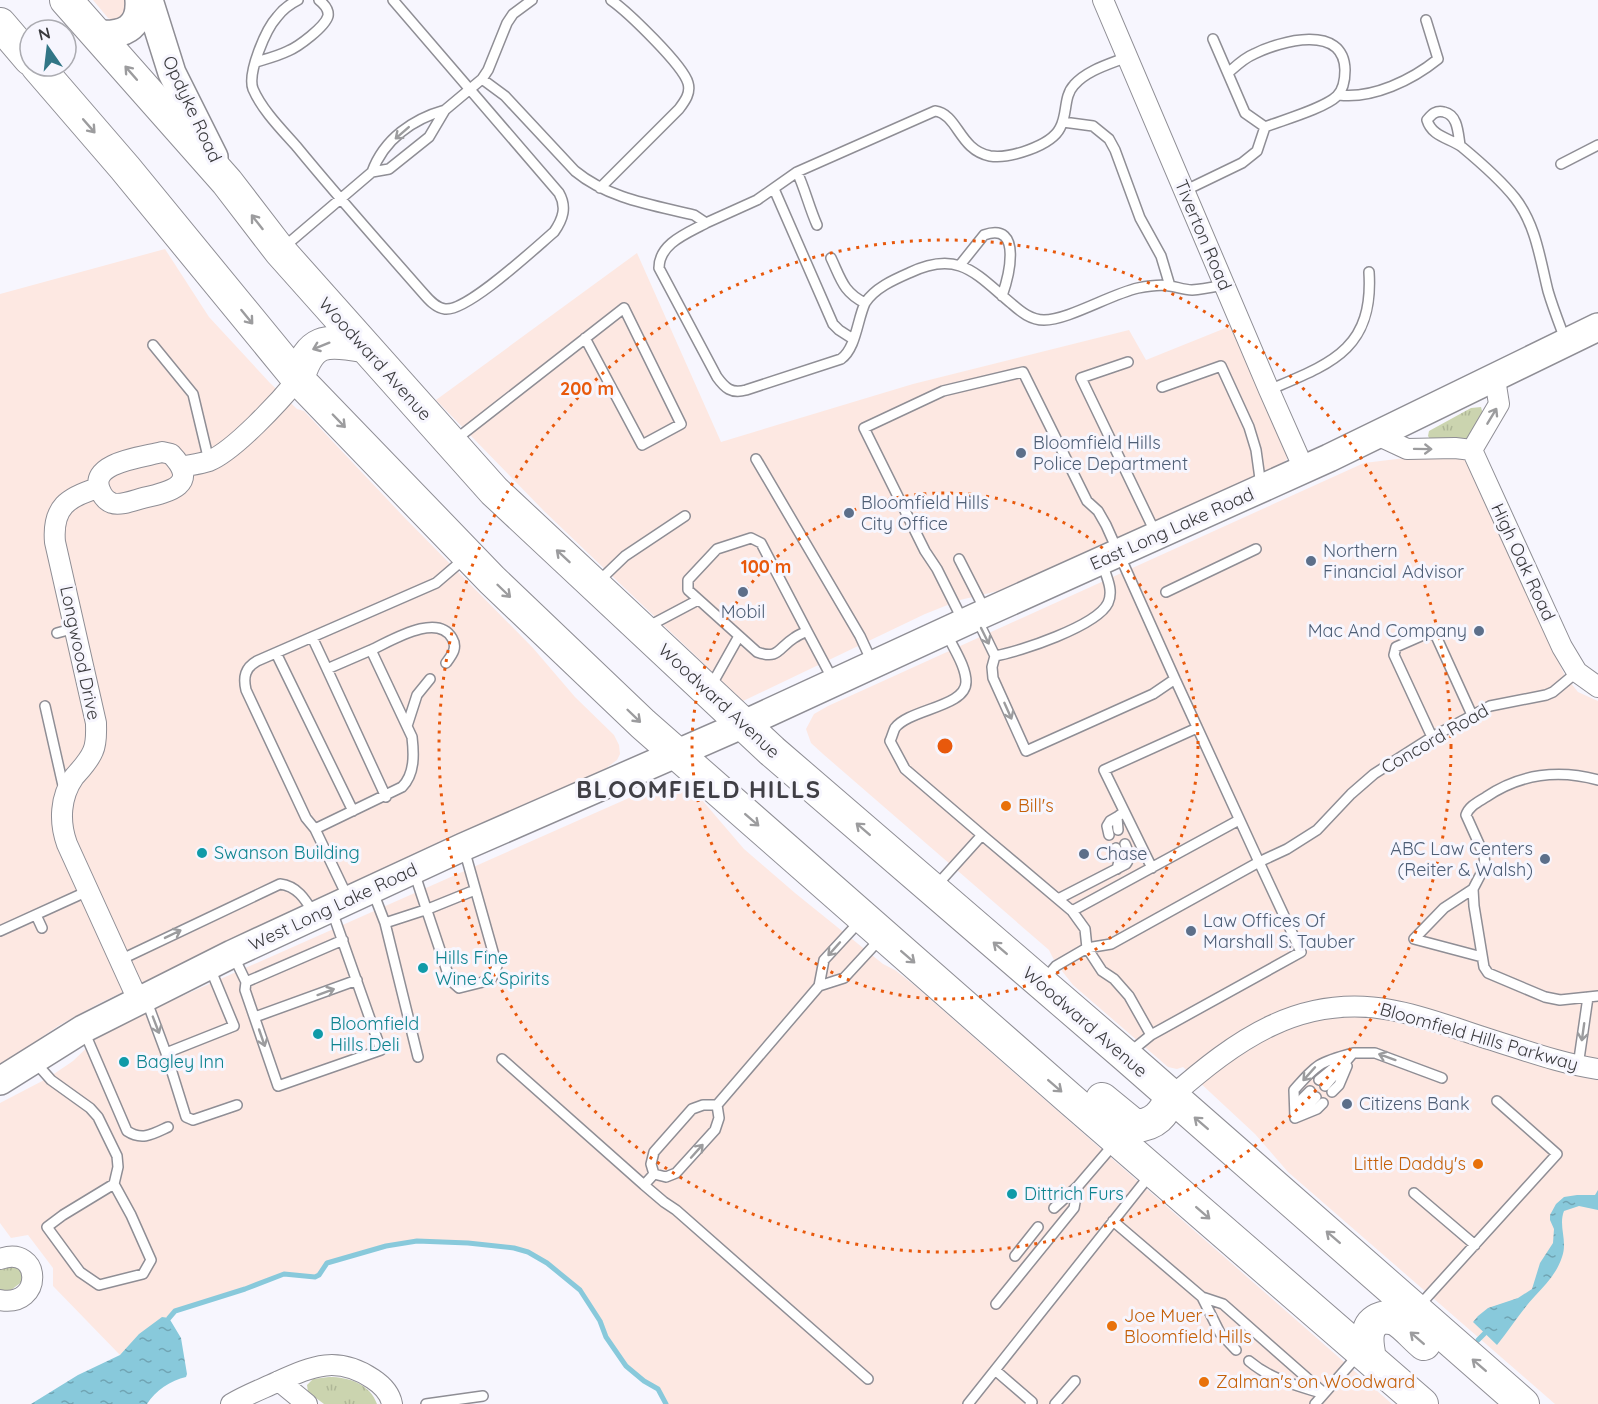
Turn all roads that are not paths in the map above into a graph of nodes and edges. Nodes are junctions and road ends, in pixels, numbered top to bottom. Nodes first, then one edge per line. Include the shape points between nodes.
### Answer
1 (66, 0) edge
2 (139, 0) edge
3 (149, 0) edge
4 (298, 0) edge
5 (320, 0) edge
6 (393, 0) edge
7 (532, 0) edge
8 (611, 0) edge
9 (1103, 0) edge
10 (1426, 20) dead end
11 (0, 25) edge
12 (97, 34) junction
13 (1213, 39) dead end
14 (18, 45) edge
15 (1127, 57) junction
16 (256, 62) junction
17 (1228, 73) junction
18 (46, 78) edge
19 (482, 79) junction
20 (470, 89) junction
21 (1339, 95) junction
22 (445, 110) junction
23 (1062, 122) junction
24 (1265, 126) junction
25 (1460, 145) dead end
26 (1598, 146) edge
27 (1561, 164) dead end
28 (372, 172) junction
29 (797, 172) junction
30 (227, 182) junction
31 (600, 188) junction
32 (774, 189) junction
33 (1184, 190) junction
34 (341, 199) junction
35 (706, 223) junction
36 (817, 225) dead end
37 (280, 251) junction
38 (831, 258) dead end
39 (960, 264) junction
40 (1369, 272) dead end
41 (1224, 285) junction
42 (1170, 286) junction
43 (1002, 296) junction
44 (865, 303) junction
45 (1597, 330) edge
46 (585, 338) junction
47 (853, 339) junction
48 (1567, 342) junction
49 (153, 345) dead end
50 (363, 346) junction
51 (1128, 362) dead end
52 (298, 379) junction
53 (1495, 379) junction
54 (1162, 387) dead end
55 (1269, 390) junction
56 (1377, 435) junction
57 (451, 443) junction
58 (1472, 450) junction
59 (756, 459) dead end
60 (209, 461) junction
61 (181, 467) junction
62 (1304, 469) junction
63 (98, 488) junction
64 (1262, 488) junction
65 (685, 516) dead end
66 (1156, 536) junction
67 (1256, 549) dead end
68 (469, 556) junction
69 (1110, 557) junction
70 (959, 559) dead end
71 (594, 586) junction
72 (1166, 592) dead end
73 (698, 600) junction
74 (968, 621) junction
75 (641, 630) junction
76 (807, 631) junction
77 (739, 636) junction
78 (312, 637) junction
79 (371, 650) junction
80 (276, 653) junction
81 (995, 656) junction
82 (446, 663) dead end
83 (873, 664) junction
84 (327, 669) junction
85 (1577, 672) junction
86 (430, 679) dead end
87 (1175, 679) junction
88 (834, 682) junction
89 (1598, 687) edge
90 (708, 691) junction
91 (45, 706) dead end
92 (1472, 715) junction
93 (744, 724) junction
94 (407, 726) junction
95 (1197, 728) junction
96 (1432, 737) junction
97 (676, 754) junction
98 (1598, 780) edge
99 (65, 795) junction
100 (386, 797) junction
101 (353, 811) junction
102 (1121, 814) junction
103 (1239, 820) junction
104 (315, 829) junction
105 (1114, 833) dead end
106 (982, 835) junction
107 (1120, 846) dead end
108 (463, 848) junction
109 (1259, 862) junction
110 (801, 863) junction
111 (1152, 868) junction
112 (414, 870) junction
113 (1473, 889) junction
114 (475, 890) junction
115 (933, 890) junction
116 (88, 891) junction
117 (1058, 899) junction
118 (342, 903) junction
119 (428, 909) junction
120 (1072, 910) junction
121 (36, 915) junction
122 (385, 923) junction
123 (873, 926) junction
124 (42, 928) dead end
125 (0, 932) edge
126 (343, 940) junction
127 (1088, 948) junction
128 (1482, 957) junction
129 (221, 959) junction
130 (120, 960) junction
131 (357, 980) junction
132 (246, 982) junction
133 (1041, 984) junction
134 (819, 986) junction
135 (1593, 997) edge
136 (141, 998) junction
137 (255, 1017) junction
138 (83, 1029) junction
139 (1151, 1035) junction
140 (166, 1053) junction
141 (1353, 1053) junction
142 (418, 1056) dead end
143 (1126, 1056) junction
144 (33, 1059) junction
145 (502, 1059) dead end
146 (1578, 1066) junction
147 (1598, 1069) edge
148 (1442, 1078) dead end
149 (0, 1081) edge
150 (1325, 1086) dead end
151 (1171, 1097) junction
152 (1497, 1101) dead end
153 (717, 1105) junction
154 (237, 1106) dead end
155 (1295, 1118) junction
156 (168, 1127) dead end
157 (1125, 1132) junction
158 (1154, 1171) junction
159 (654, 1174) junction
160 (114, 1184) junction
161 (644, 1185) junction
162 (1078, 1186) junction
163 (1413, 1193) dead end
164 (1054, 1208) dead end
165 (1113, 1221) junction
166 (1038, 1227) dead end
167 (1475, 1245) junction
168 (1015, 1256) dead end
169 (0, 1259) edge
170 (1202, 1297) junction
171 (0, 1300) edge
172 (996, 1305) dead end
173 (1416, 1310) junction
174 (1236, 1350) dead end
175 (1366, 1355) junction
176 (1249, 1361) dead end
177 (995, 1370) junction
178 (868, 1379) dead end
179 (279, 1381) junction
180 (1075, 1381) dead end
181 (1324, 1393) junction
182 (483, 1396) dead end
183 (1032, 1403) edge
184 (231, 1404) edge
185 (308, 1404) edge
186 (392, 1404) edge
187 (426, 1404) edge
188 (968, 1404) edge
189 (1055, 1404) edge
190 (1315, 1404) edge
191 (1422, 1404) edge
192 (1492, 1404) edge
193 (1523, 1404) edge

1 - 12 main road, Woodward Avenue
2 - 12 main road via 137,18 124,32
3 - 30 main road, Opdyke Road via 172,73
4 - 16 lane via 276,18
5 - 16 lane via 328,15 312,34 290,50
6 - 20 lane
7 - 19 lane via 507,22
8 - 31 lane via 675,63 689,90 679,109
9 - 15 street, Tiverton Road
10 - 21 lane via 1438,59 1408,79 1384,88
11 - 14 main road
30 -> 12 main road, Woodward Avenue
13 - 17 lane
15 - 23 lane via 1076,82
15 - 33 street, Tiverton Road
16 - 34 lane via 251,82 258,99
17 - 21 lane via 1254,54 1315,38 1331,43 1342,55 1345,69
17 - 24 lane via 1245,113
18 -> 52 main road
19 - 20 lane
19 - 31 lane via 505,96 575,171
20 - 22 lane
20 - 34 lane via 562,197 563,214 554,232 470,300 447,309 423,293
21 - 24 lane
22 - 28 lane via 429,137 389,169
22 -> 28 lane via 416,120 384,148
23 - 29 lane via 1047,141 1023,152 993,156 972,148 945,114 935,111
23 - 42 lane via 1093,126 1108,139 1140,218 1161,256
24 - 33 lane via 1257,151 1242,163
25 - 48 lane via 1501,182 1526,214
26 - 27 lane
28 - 34 lane
29 - 32 lane
29 - 36 lane
37 -> 30 main road, Woodward Avenue
31 - 35 lane via 694,215
32 - 35 lane
32 - 47 lane via 834,324
33 - 41 street, Tiverton Road
34 - 37 lane
35 - 47 lane via 668,245 659,268 725,388 733,392 746,390 841,359
37 - 50 main road, Woodward Avenue
38 - 44 lane via 845,288
39 - 43 lane
39 - 43 lane via 984,235 996,233 1003,237 1011,259
39 - 44 lane via 935,264 915,270 878,289
40 - 55 lane via 1371,294 1365,316 1348,346 1319,369
41 - 42 lane via 1192,290
41 - 55 street, Tiverton Road
42 - 43 lane via 1138,288 1046,320 1027,316
44 - 47 lane
45 - 48 main road, East Long Lake Road
46 - 46 lane via 624,308 681,424 642,445
46 - 57 lane
48 - 53 main road, East Long Lake Road
49 - 60 lane via 193,394
50 -> 52 main road via 338,341 312,350 303,361
50 - 57 main road, Woodward Avenue
51 - 66 lane via 1081,378
52 - 60 street via 278,403 228,449
52 -> 68 main road
53 - 56 main road, East Long Lake Road
58 -> 53 street via 1499,404
54 - 64 lane via 1221,366 1249,427
55 - 62 street, Tiverton Road
56 -> 58 street via 1407,449
56 - 62 main road, East Long Lake Road
71 -> 57 main road, Woodward Avenue via 494,491
58 - 85 street, High Oak Road
59 - 83 lane
60 - 61 street
61 - 63 street via 171,454 162,452 112,464 98,478
61 - 63 street via 180,486 172,491 112,504
62 - 64 main road, East Long Lake Road
63 - 99 street, Longwood Drive via 71,498 62,506 54,530 66,630 93,706 96,740 94,751
64 - 66 main road, East Long Lake Road
65 - 71 lane via 625,556
66 - 69 main road, East Long Lake Road
67 - 72 lane
68 - 78 lane via 436,583
68 -> 97 main road
69 - 74 main road, East Long Lake Road
69 - 74 lane via 1106,525 1087,501 1023,372 943,391 864,428 925,551
69 - 81 lane via 1110,585 1103,610 1066,632
69 - 87 lane
70 - 74 lane
71 - 75 main road, Woodward Avenue
73 - 75 lane
73 - 76 lane via 688,590 688,580 717,549 751,538 761,543
73 - 77 lane
74 -> 81 lane
74 - 83 main road, East Long Lake Road
74 - 106 lane via 965,689 958,697 905,719 890,741 905,769
75 - 90 main road, Woodward Avenue
76 - 77 lane via 778,653 767,656
76 - 88 lane
77 - 90 lane
78 - 80 lane
78 - 84 lane
79 - 82 lane via 418,629 434,627 451,636 454,644
79 - 84 lane
79 - 94 lane
80 - 101 lane
80 - 104 lane via 251,664 244,683 306,818
81 -> 87 lane via 993,678 1026,751 1153,694
83 - 88 main road, East Long Lake Road
84 - 100 lane
85 - 89 street
85 - 92 lane, Concord Road via 1546,695 1490,706
86 - 94 lane via 417,695
87 - 95 lane
88 - 93 main road, East Long Lake Road
90 - 93 main road, Woodward Avenue
91 - 99 lane
92 - 96 lane, Concord Road
92 - 96 lane via 1436,636 1428,633 1396,647 1394,655
93 - 97 main road, East Long Lake Road
115 -> 93 main road, Woodward Avenue
94 - 100 lane via 412,737 411,773 402,787
95 - 102 lane via 1104,770
95 - 103 lane
96 - 109 lane, Concord Road via 1374,774 1317,830
97 - 108 main road, West Long Lake Road
97 -> 110 main road
98 - 113 lane via 1547,774 1523,778 1499,788 1468,809 1468,822 1484,855 1485,866
99 - 116 street, Longwood Drive via 64,835
100 - 101 lane
101 - 104 lane
102 - 105 lane
102 - 111 lane
103 - 109 lane
103 - 111 lane
104 - 118 lane
106 - 115 lane
106 - 117 lane
107 - 117 lane via 1129,853 1126,864
108 - 112 main road, West Long Lake Road
108 - 114 lane
109 - 127 lane, Concord Road via 1111,944
109 - 139 lane via 1301,952
110 - 123 main road
110 - 157 main road via 854,882
111 - 120 lane
112 - 118 main road, West Long Lake Road
112 - 119 lane
113 - 128 lane
113 - 128 lane via 1444,908 1414,939
114 - 119 lane
114 - 119 lane via 497,966 491,980 459,988 450,980
133 -> 115 main road, Woodward Avenue
116 - 121 lane
116 - 130 street, Longwood Drive
117 - 120 lane
118 - 122 lane
118 - 126 lane
118 - 129 main road, West Long Lake Road
130 -> 118 lane via 280,885
119 - 122 lane
120 - 127 lane via 1084,929
121 - 124 lane
121 - 125 lane
122 - 142 lane
123 - 134 lane via 844,978
123 -> 134 lane via 824,960
123 -> 157 main road
126 - 131 lane
126 - 132 lane
127 - 133 lane, Concord Road via 1056,966
127 - 139 lane via 1102,971 1114,978 1129,996
128 - 135 lane via 1488,973 1545,997
129 - 132 lane
129 - 136 main road, West Long Lake Road
129 - 140 lane via 234,1026
130 - 136 street, Longwood Drive
137 -> 131 lane
137 -> 131 lane via 278,1086 381,1050
132 - 137 lane
133 - 143 main road, Woodward Avenue
134 - 153 lane
135 -> 146 lane
136 - 138 main road, West Long Lake Road
136 -> 140 lane
138 - 144 main road, West Long Lake Road
138 - 156 lane via 127,1131 147,1137
139 - 143 lane
140 - 154 lane via 186,1117 193,1120
148 -> 141 lane via 1376,1053
141 - 150 lane
141 -> 155 lane via 1316,1065 1294,1090
143 - 151 main road, Woodward Avenue
144 - 149 main road, West Long Lake Road
144 - 160 lane via 51,1080 98,1117 117,1156
145 - 161 lane
146 - 147 street, Bloomfield Hills Parkway
146 - 151 street, Bloomfield Hills Parkway via 1412,1015 1343,1006 1295,1016 1256,1033 1227,1050
151 - 157 main road via 1160,1118
173 -> 151 main road, Woodward Avenue
152 - 167 lane via 1557,1154
153 - 159 lane via 692,1109 654,1152
159 -> 153 lane via 666,1177 676,1173 692,1156 715,1130
155 - 155 lane via 1304,1098 1316,1097 1317,1109
157 - 158 main road
157 - 162 lane
158 - 165 lane
158 -> 175 main road
159 - 161 lane
160 - 160 lane via 151,1260 143,1274 99,1285 80,1272 47,1227
161 - 178 lane
162 - 164 lane
162 - 172 lane via 1074,1208
163 - 167 lane
165 - 170 lane
165 - 177 lane
166 - 168 lane
167 - 173 lane
169 - 171 street via 20,1258 33,1274 25,1294
170 - 174 lane via 1220,1333
170 - 181 lane via 1223,1304
193 -> 173 main road, Woodward Avenue
175 - 181 lane
175 - 191 main road
192 -> 175 main road via 1395,1318 1374,1322 1368,1332
176 - 181 lane via 1274,1377
177 - 183 lane
177 - 188 lane
179 - 184 street
179 - 185 street
179 - 186 street via 315,1366 343,1366 378,1382
180 - 189 lane
181 - 190 lane
182 - 187 lane

